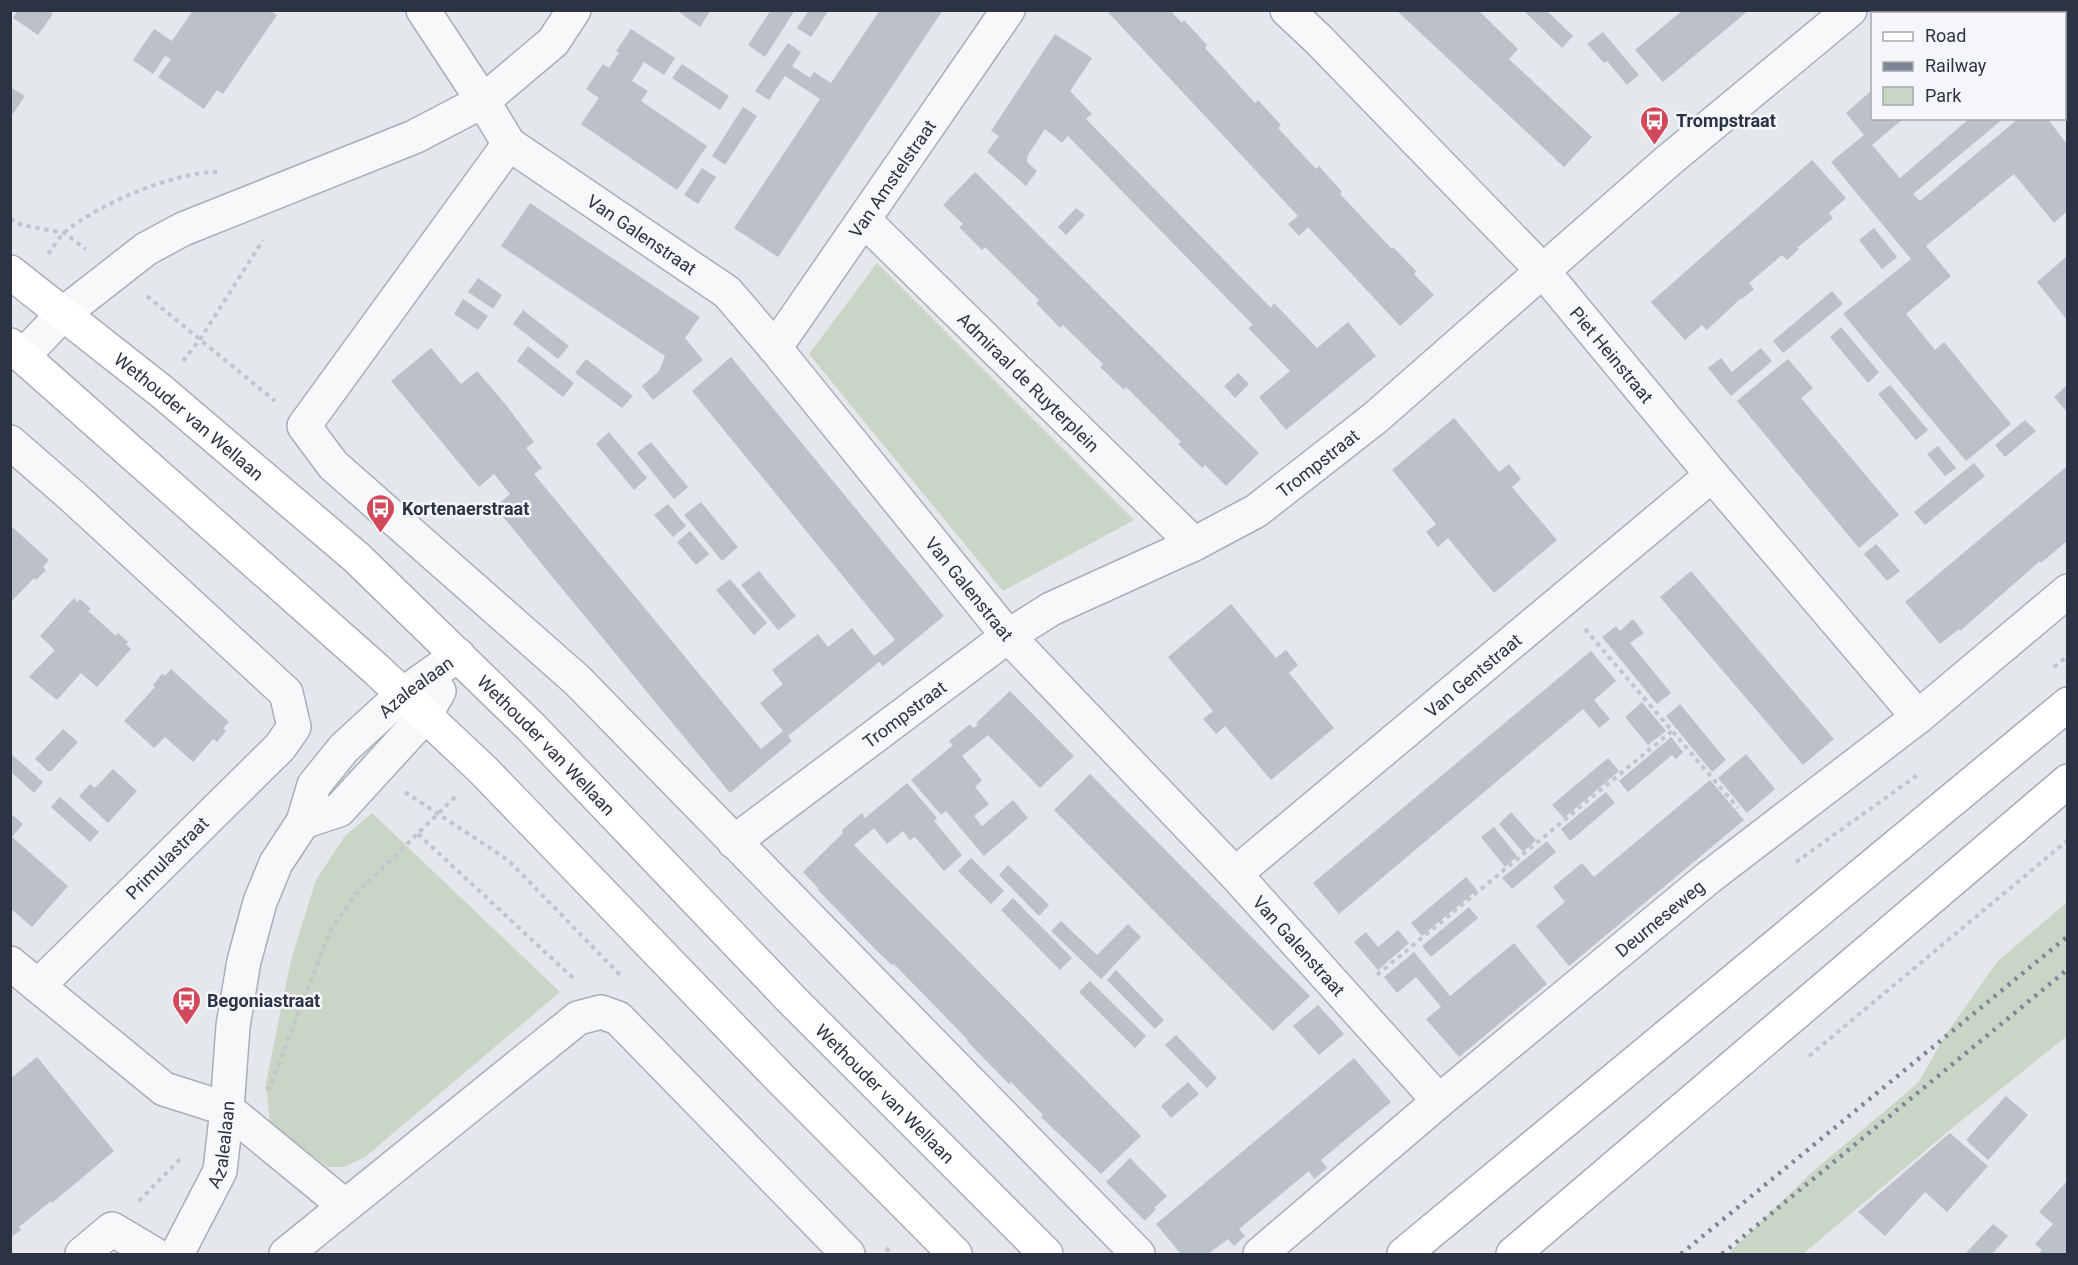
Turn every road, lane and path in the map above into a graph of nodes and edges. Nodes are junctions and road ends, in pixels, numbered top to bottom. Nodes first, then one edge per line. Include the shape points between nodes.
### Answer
1 (423, 10) edge
2 (574, 10) edge
3 (1008, 10) edge
4 (1287, 10) edge
5 (1850, 10) edge
6 (483, 101) junction
7 (508, 144) junction
8 (864, 220) junction
9 (264, 238) dead end
10 (1542, 270) junction
11 (10, 272) edge
12 (64, 313) junction
13 (201, 338) junction
14 (775, 348) junction
15 (17, 351) edge
16 (161, 391) junction
17 (304, 426) junction
18 (10, 442) edge
19 (1712, 475) junction
20 (1194, 544) junction
21 (2067, 591) edge
22 (1562, 601) junction
23 (1008, 636) junction
24 (458, 655) junction
25 (2067, 656) edge
26 (2050, 670) dead end
27 (414, 704) junction
28 (2067, 704) edge
29 (1918, 717) junction
30 (1672, 731) junction
31 (1927, 768) dead end
32 (2067, 781) edge
33 (436, 814) dead end
34 (418, 834) junction
35 (1762, 836) junction
36 (2067, 840) edge
37 (734, 842) junction
38 (1795, 863) dead end
39 (1235, 874) junction
40 (10, 963) edge
41 (38, 986) junction
42 (1348, 1000) junction
43 (601, 1012) junction
44 (1801, 1062) dead end
45 (1439, 1101) junction
46 (227, 1109) junction
47 (186, 1152) dead end
48 (344, 1206) junction
49 (112, 1229) junction
50 (82, 1254) edge
51 (154, 1254) edge
52 (177, 1254) edge
53 (286, 1254) edge
54 (848, 1254) edge
55 (956, 1254) edge
56 (1046, 1254) edge
57 (1138, 1254) edge
58 (1260, 1254) edge
59 (1404, 1254) edge
60 (1513, 1254) edge

1 - 6 street, Van Galenstraat
2 - 6 street via 553,42
3 - 8 street, Van Amstelstraat
4 - 10 street, Piet Heinstraat
5 - 10 street, Trompstraat
6 - 7 street, Van Galenstraat
6 - 12 street via 414,137 183,230 146,249
7 - 14 street, Van Galenstraat via 727,292
7 - 17 street
8 - 14 street, Van Amstelstraat
8 - 20 street, Admiraal de Ruyterplein
9 - 13 path
10 - 19 street, Piet Heinstraat
10 - 20 street, Trompstraat via 1375,418 1256,511
11 - 12 main road, Wethouder van Wellaan
12 - 15 street
12 - 16 main road, Wethouder van Wellaan
13 - 16 path
13 - 17 path
14 - 23 street, Van Galenstraat
15 - 27 main road
16 - 24 main road, Wethouder van Wellaan via 356,557
17 - 37 street via 333,465 577,680
18 - 41 street, Primulastraat via 286,693 294,727 280,747
19 - 22 street, Van Gentstraat
19 - 29 street, Piet Heinstraat
20 - 23 street, Trompstraat via 1050,609
21 - 29 street, Deurneseweg
22 - 30 path
22 - 39 street, Van Gentstraat
23 - 37 street, Trompstraat
23 - 39 street, Van Galenstraat
24 - 27 street, Azalealaan
24 - 56 main road, Wethouder van Wellaan via 792,1000
25 - 26 path
27 - 46 street, Azalealaan via 344,748 314,785 303,822 276,863 260,902 244,961 233,1026
27 - 55 main road
28 - 59 main road
29 - 35 street, Deurneseweg
30 - 35 path
30 - 42 path
31 - 38 path
32 - 60 main road
33 - 34 path
34 - 43 path via 584,988
34 - 46 path via 355,895 330,931 270,1087
35 - 45 street, Deurneseweg
36 - 44 path
37 - 57 street
39 - 42 street, Van Galenstraat
40 - 41 street
41 - 46 street via 165,1089
42 - 45 street, Van Galenstraat
43 - 48 street via 578,1018
43 - 54 street via 618,1018
45 - 58 street, Deurneseweg
46 - 48 street
46 - 52 street, Azalealaan via 220,1171
47 - 49 path
48 - 53 street
49 - 50 street
49 - 51 street

